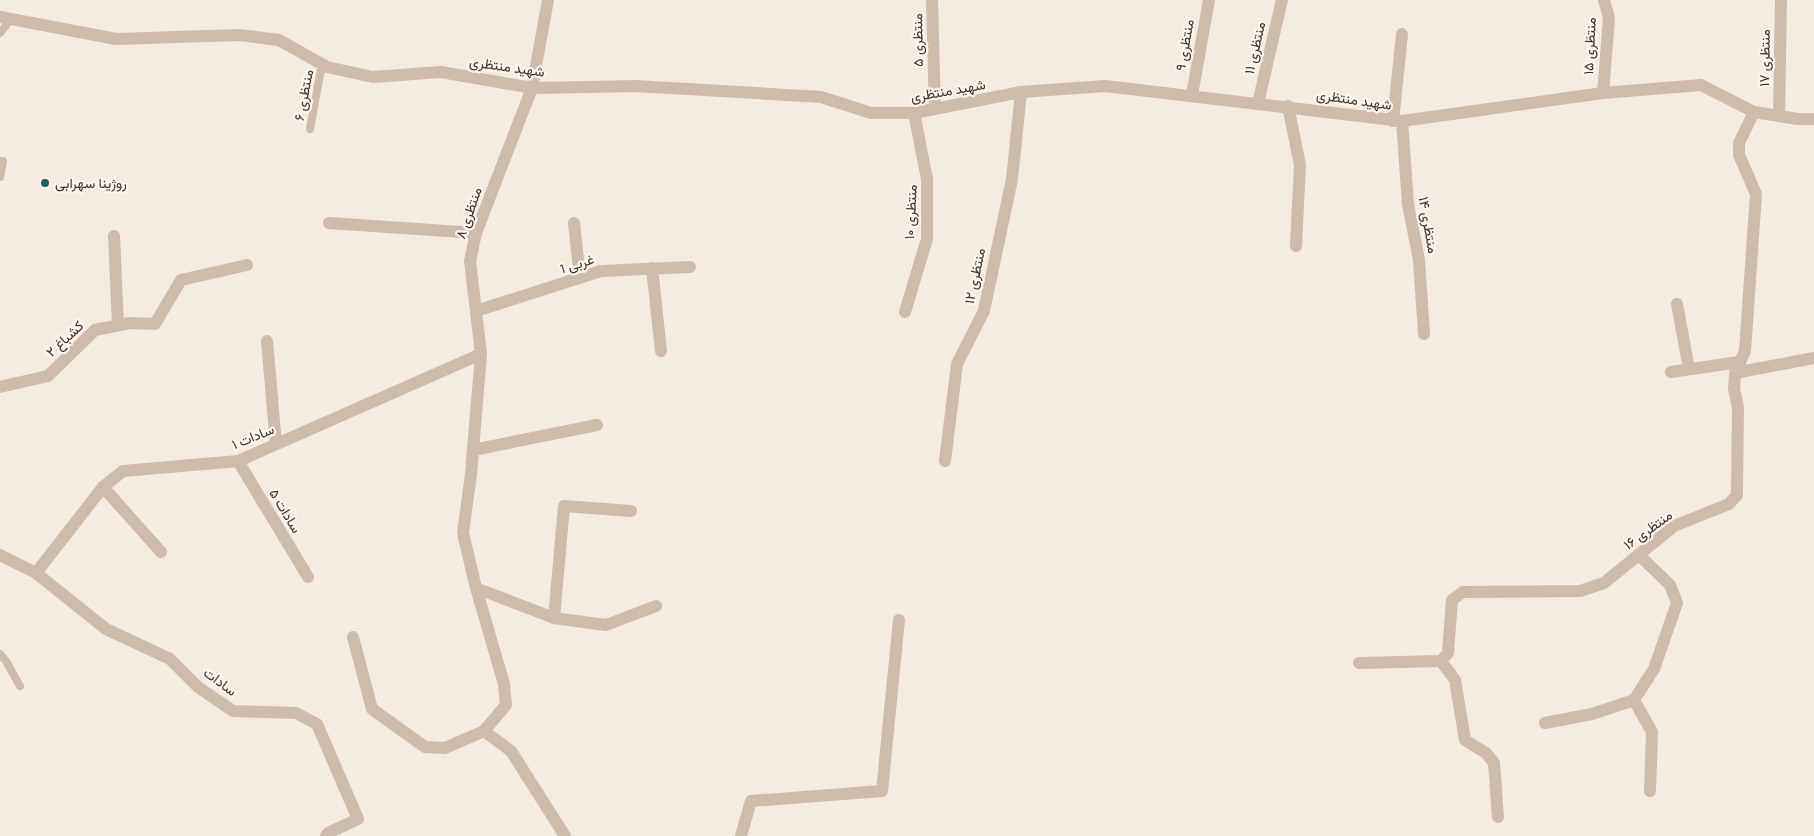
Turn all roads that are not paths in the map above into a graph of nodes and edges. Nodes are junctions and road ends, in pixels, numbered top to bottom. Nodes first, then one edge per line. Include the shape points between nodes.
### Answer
1 (548, 0) edge
2 (932, 0) edge
3 (1208, 0) edge
4 (1282, 0) edge
5 (1604, 0) edge
6 (1781, 0) edge
7 (6, 18) edge
8 (0, 33) edge
9 (1402, 34) dead end
10 (322, 64) junction
11 (532, 88) junction
12 (1021, 92) junction
13 (1603, 93) junction
14 (1192, 95) junction
15 (1258, 102) junction
16 (1288, 106) junction
17 (935, 109) junction
18 (1754, 112) junction
19 (914, 113) junction
20 (1779, 116) junction
21 (1814, 119) edge
22 (1398, 121) junction
23 (310, 129) dead end
24 (0, 161) edge
25 (0, 177) edge
26 (329, 223) dead end
27 (574, 223) dead end
28 (476, 233) junction
29 (114, 236) dead end
30 (1296, 246) dead end
31 (247, 265) dead end
32 (690, 267) dead end
33 (652, 268) junction
34 (580, 278) junction
35 (1677, 304) dead end
36 (476, 311) junction
37 (905, 312) dead end
38 (118, 325) junction
39 (1424, 334) dead end
40 (267, 341) dead end
41 (661, 352) dead end
42 (481, 354) junction
43 (1814, 358) edge
44 (1737, 368) junction
45 (1689, 369) junction
46 (1671, 372) dead end
47 (0, 387) edge
48 (597, 425) dead end
49 (276, 444) junction
50 (473, 450) junction
51 (238, 461) junction
52 (945, 461) dead end
53 (103, 487) junction
54 (632, 511) dead end
55 (161, 552) dead end
56 (0, 555) edge
57 (1638, 555) junction
58 (36, 573) junction
59 (308, 577) dead end
60 (476, 588) junction
61 (656, 606) dead end
62 (554, 618) junction
63 (900, 620) dead end
64 (353, 637) dead end
65 (0, 654) edge
66 (1441, 661) junction
67 (1359, 663) dead end
68 (20, 686) dead end
69 (1634, 700) junction
70 (1545, 723) dead end
71 (484, 731) junction
72 (1650, 791) dead end
73 (1498, 817) dead end
74 (326, 836) edge
75 (565, 836) edge
76 (741, 836) edge

1 - 11 street, منتظری ۸
2 - 17 street, منتظری ۵
3 - 14 street, منتظری ۹
4 - 15 street, منتظری ۱۱
5 - 13 street, منتظری ۱۵ via 1609,18
6 - 20 street, منتظری ۱۷
7 - 8 lane
7 - 10 street, شهید منتظری via 116,39 239,35 279,40
9 - 22 street, منتظری ۱۴
10 - 11 street, شهید منتظری via 373,77 441,72
10 - 23 lane, منتظری ۶
11 - 19 street, شهید منتظری via 636,86 821,97 871,113
11 - 28 street, منتظری ۸
12 - 14 street, شهید منتظری via 1105,86
12 - 17 street, شهید منتظری
12 - 52 street, منتظری ۱۲ via 1012,179 984,311 957,364
13 - 18 street, شهید منتظری via 1701,85
13 - 22 street, شهید منتظری
14 - 15 street, شهید منتظری
15 - 16 street, شهید منتظری
16 - 22 street, شهید منتظری
16 - 30 street via 1300,165
17 - 19 street, شهید منتظری
18 - 20 street, شهید منتظری
18 - 44 street, منتظری ۱۶ via 1739,143 1739,155 1756,194 1744,350
19 - 37 street, منتظری ۱۰ via 927,179 927,238
20 - 21 street, شهید منتظری
22 - 39 street, منتظری ۱۴ via 1408,204 1420,260
24 - 25 lane via 3,161
26 - 28 street
27 - 34 street
28 - 36 street, منتظری ۸ via 470,261
29 - 38 street
31 - 38 street, کشباغ ۲ via 181,280 156,324
32 - 33 street, غربی 1
33 - 34 street, غربی 1 via 601,271
33 - 41 street
34 - 36 street, غربی 1
35 - 45 street
36 - 42 street, منتظری ۸
38 - 47 street, کشباغ ۲ via 95,330 48,376
40 - 49 street
42 - 49 street, سادات ۱
42 - 50 street, منتظری ۸
43 - 44 street
44 - 45 street
44 - 57 street, منتظری ۱۶ via 1734,389 1738,406 1737,495 1729,504 1674,526
45 - 46 street
48 - 50 street
49 - 51 street, سادات ۱
50 - 60 street, منتظری ۸ via 463,533
51 - 53 street, سادات ۱ via 124,471
51 - 59 street, سادات ۵
53 - 55 street
53 - 58 street, سادات ۱
54 - 62 street via 564,506
56 - 58 street, سادات
57 - 66 street, منتظری ۱۶ via 1604,583 1580,591 1463,592 1452,600 1448,653
57 - 69 street via 1670,585 1677,603 1654,669
58 - 74 street, سادات via 106,629 170,659 198,686 233,711 296,713 317,724 358,819
60 - 62 street
60 - 71 street, منتظری ۸ via 504,684 506,705
61 - 62 street via 606,625
63 - 76 street via 882,791 752,800
64 - 71 street via 372,708 425,747 445,748
65 - 68 lane
66 - 67 street
66 - 73 street via 1455,680 1465,740 1486,753 1494,763
69 - 70 street via 1592,714
69 - 72 street via 1652,732
71 - 75 street via 511,751

